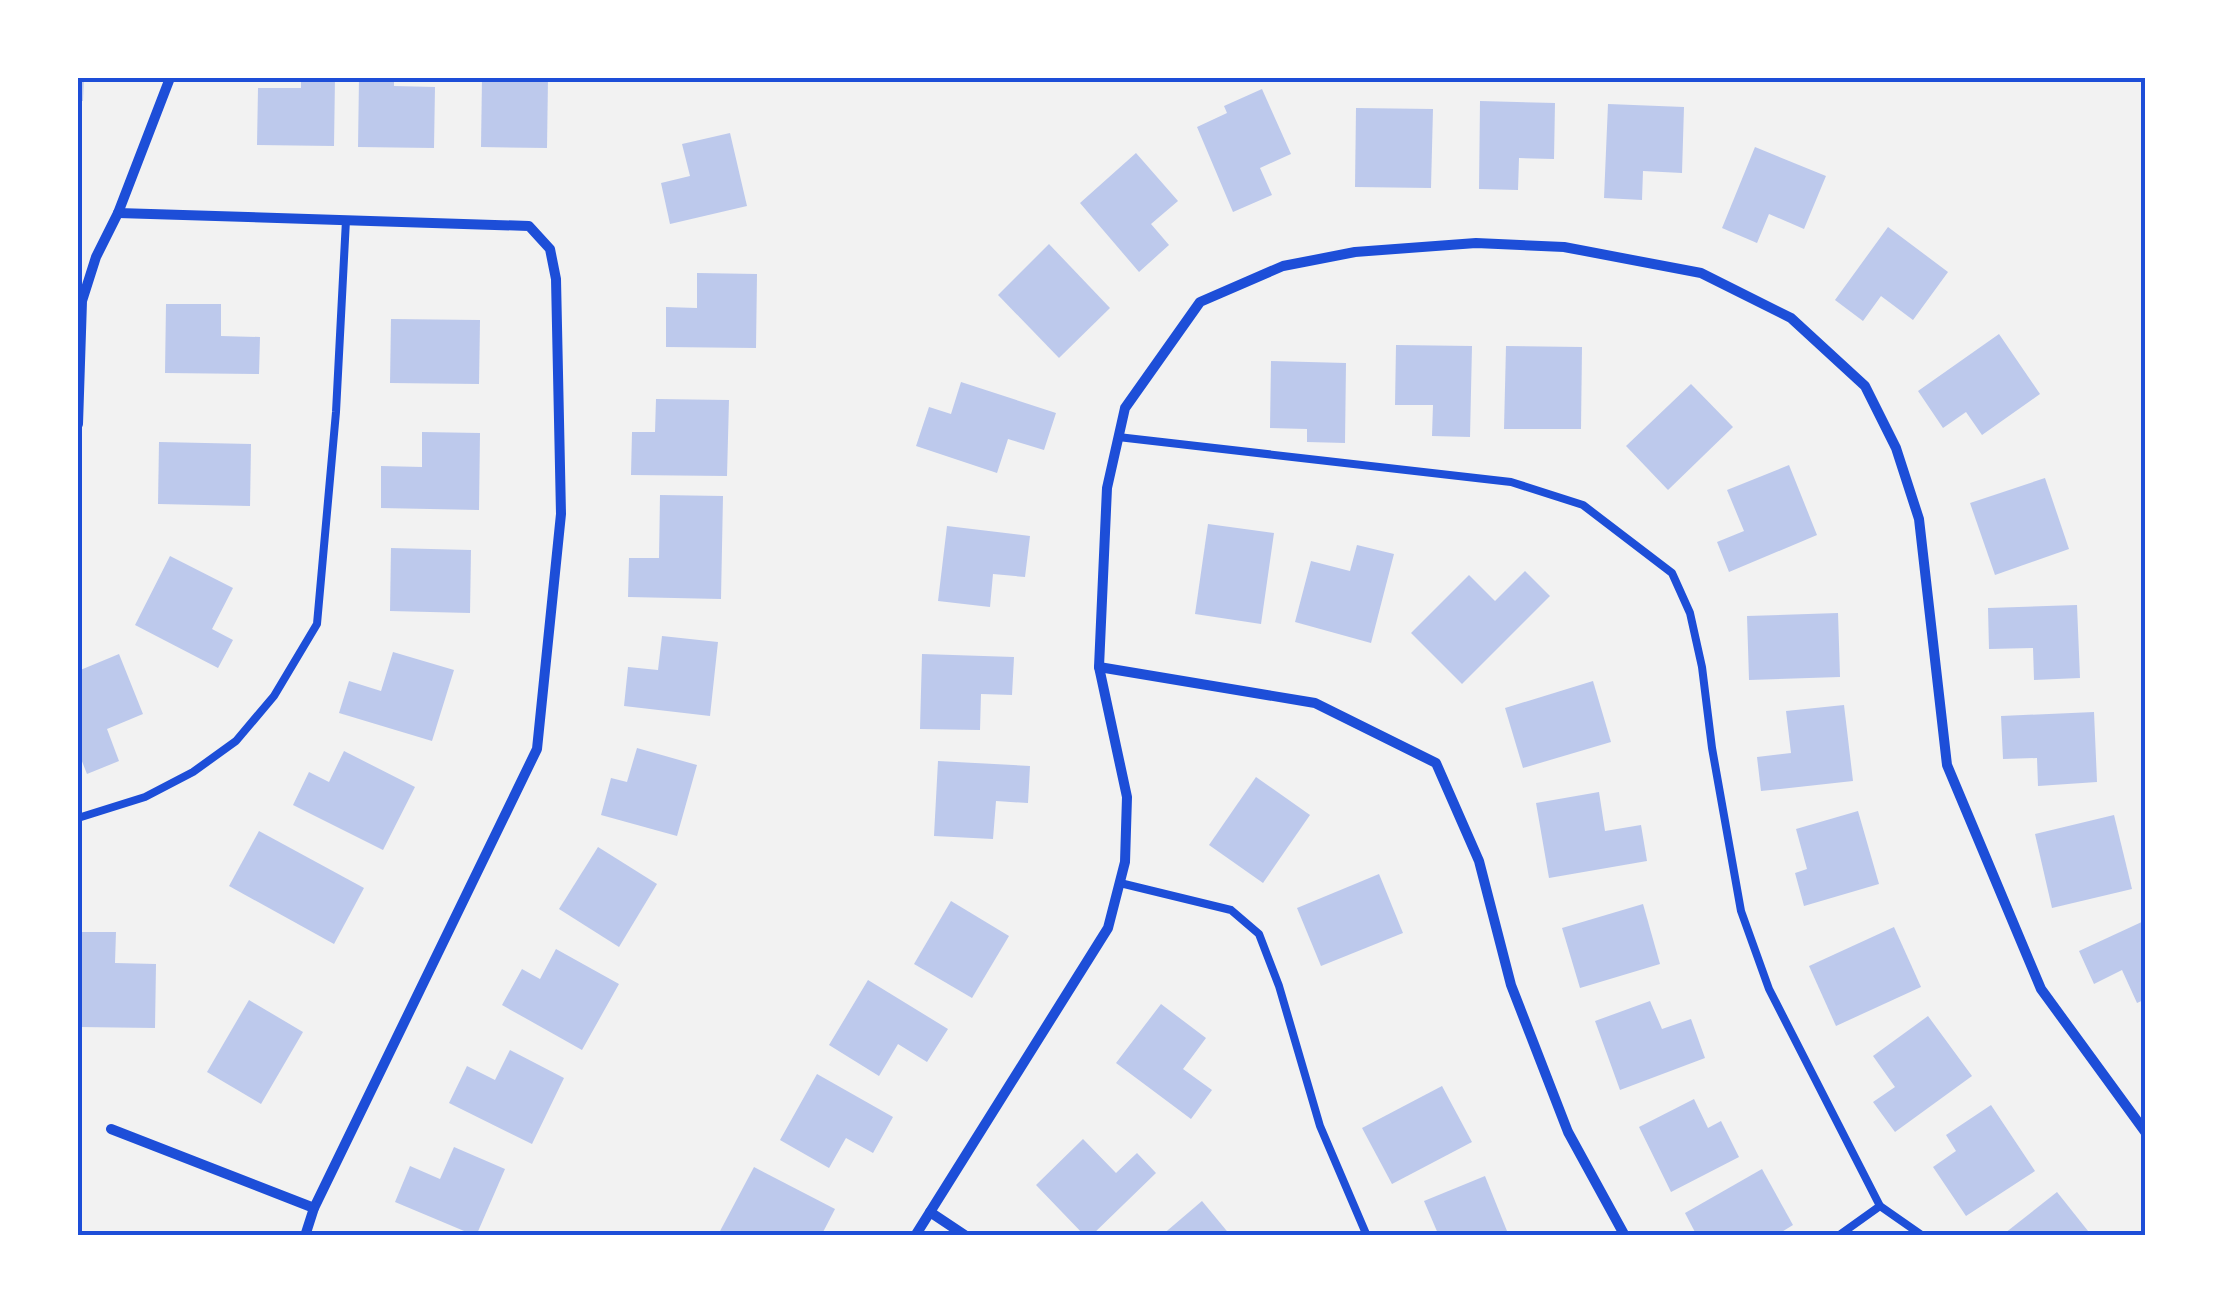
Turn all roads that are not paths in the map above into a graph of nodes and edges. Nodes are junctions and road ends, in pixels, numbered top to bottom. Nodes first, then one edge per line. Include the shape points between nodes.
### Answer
1 (170, 78) edge
2 (118, 213) junction
3 (346, 220) junction
4 (80, 372) edge
5 (78, 424) edge
6 (1118, 437) junction
7 (1098, 667) junction
8 (78, 818) edge
9 (1120, 883) junction
10 (111, 1129) dead end
11 (2146, 1133) edge
12 (1880, 1206) junction
13 (314, 1208) junction
14 (930, 1212) junction
15 (305, 1236) edge
16 (915, 1236) edge
17 (966, 1236) edge
18 (1366, 1236) edge
19 (1625, 1236) edge
20 (1838, 1236) edge
21 (1923, 1236) edge

1 - 2 street
2 - 3 street
2 - 4 street via 82,301
3 - 8 lane via 317,624 274,696 236,741 146,797
3 - 13 street via 529,226 550,249 561,514 537,750
4 - 5 street
6 - 7 street via 1107,488
6 - 11 street via 1124,408 1200,302 1283,266 1355,252 1476,243 1564,247 1701,274 1791,318 1865,386 1896,448 1919,520 1947,766 2041,989
6 - 12 lane via 1512,482 1583,504 1672,573 1702,667 1741,912 1770,989
7 - 9 street via 1127,796
7 - 19 street via 1314,703 1436,763 1480,861 1511,985 1568,1132
9 - 14 street via 1108,928
9 - 18 lane via 1232,910 1259,934 1320,1126
10 - 13 street
12 - 20 lane
12 - 21 lane
13 - 15 street
14 - 16 street
14 - 17 street

